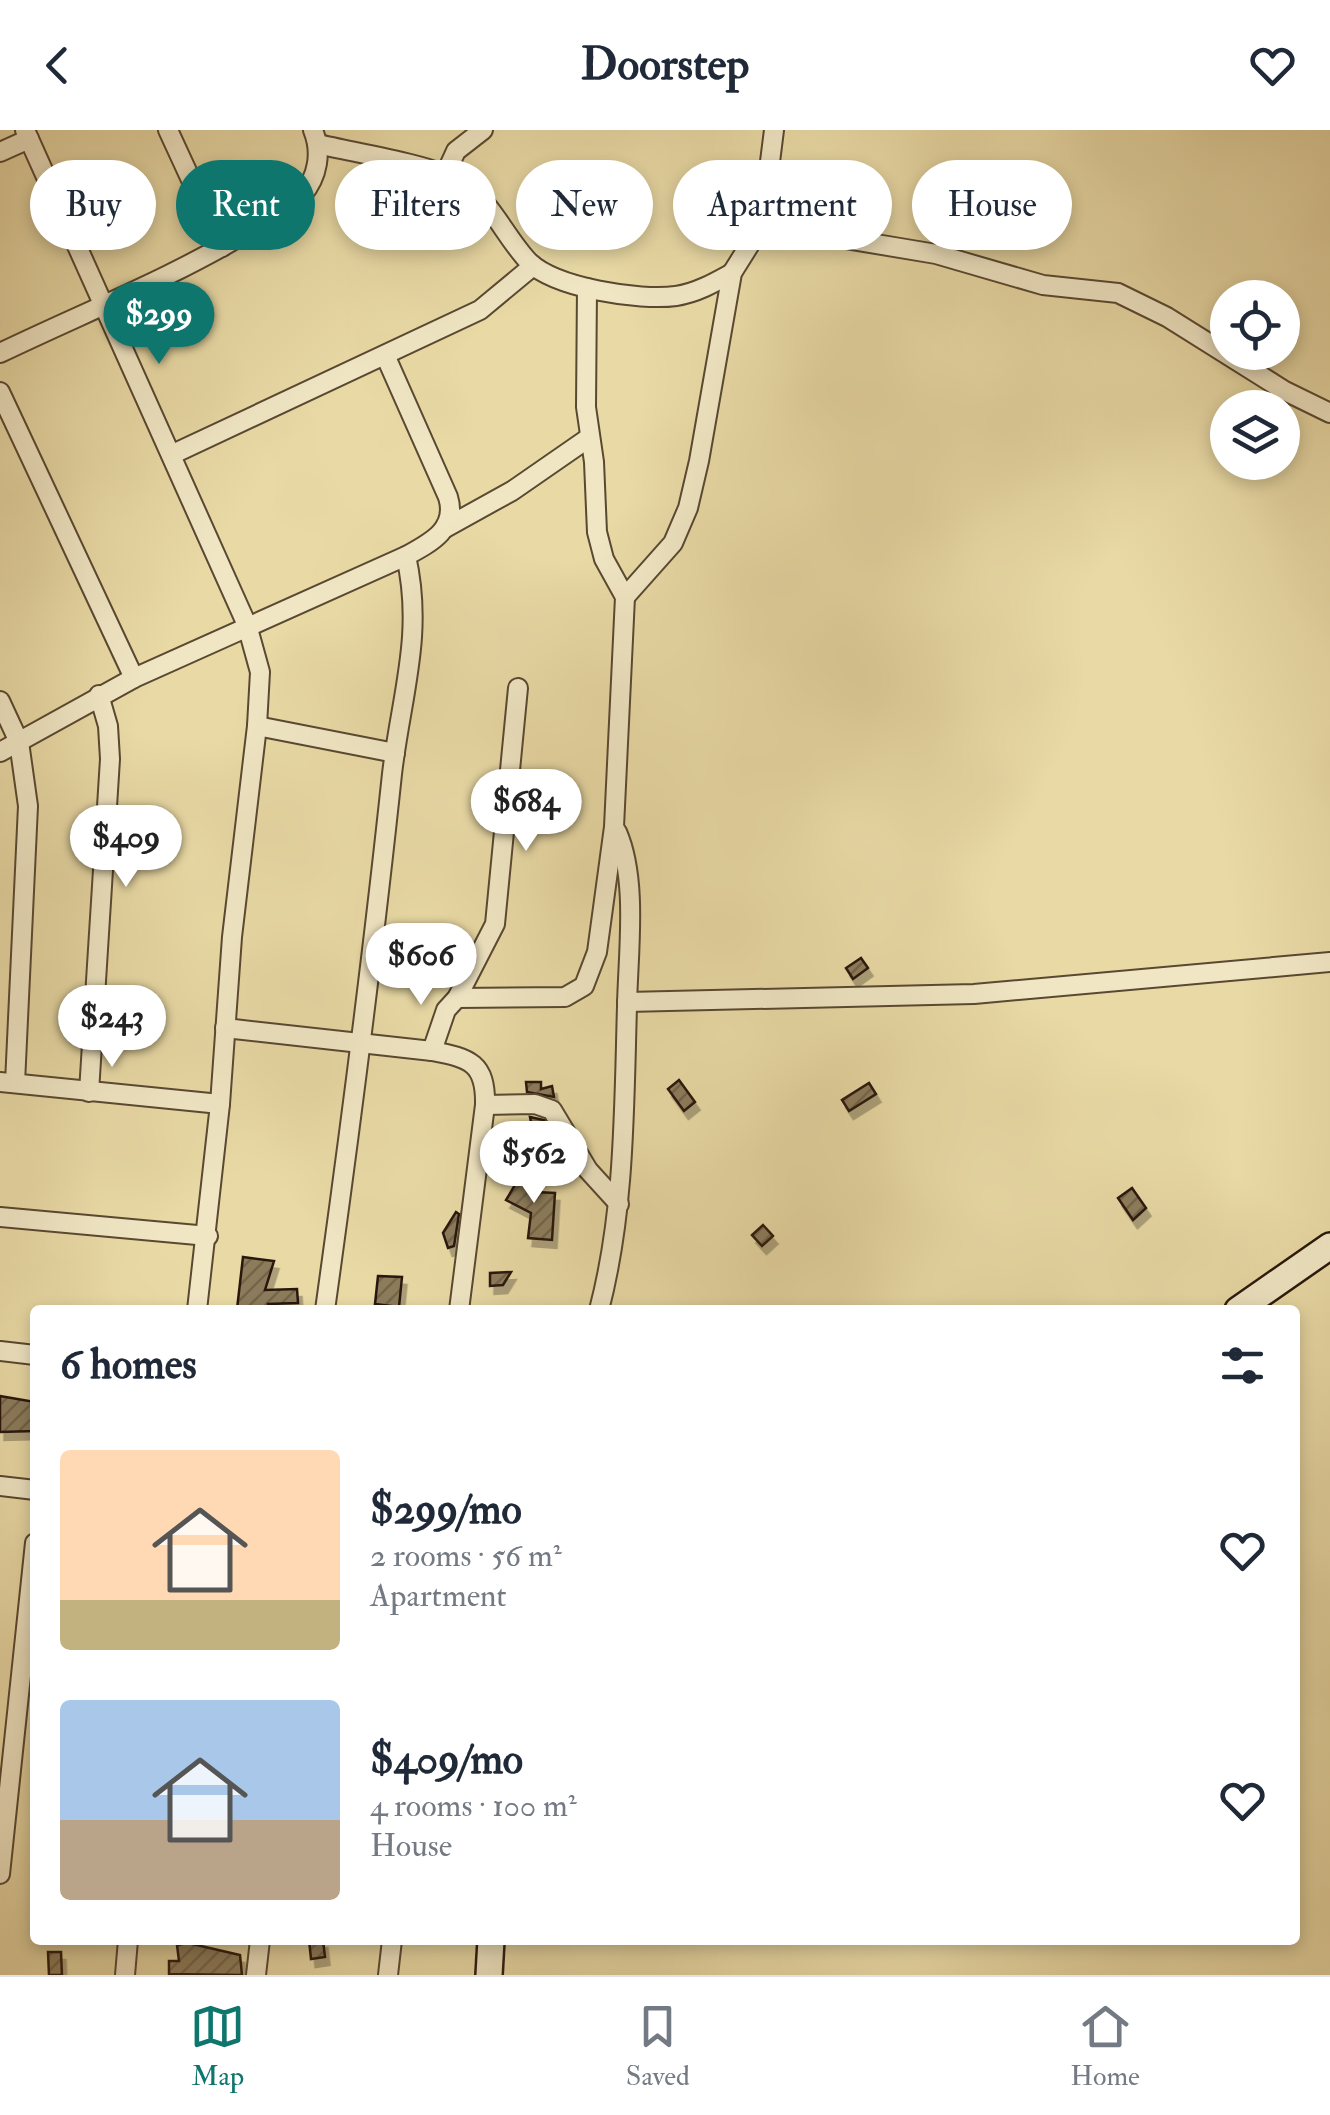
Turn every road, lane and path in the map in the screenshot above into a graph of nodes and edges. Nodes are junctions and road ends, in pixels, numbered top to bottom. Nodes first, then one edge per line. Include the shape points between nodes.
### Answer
1 (168, 130) edge
2 (484, 130) edge
3 (774, 130) edge
4 (27, 135) edge
5 (316, 137) edge
6 (0, 152) edge
7 (182, 160) edge
8 (394, 160) edge
9 (452, 160) edge
10 (770, 160) edge
11 (315, 171) edge
12 (496, 220) edge
13 (892, 247) edge
14 (216, 250) edge
15 (746, 250) edge
16 (533, 266) junction
17 (732, 273) junction
18 (587, 288) junction
19 (104, 303) junction
20 (0, 353) edge
21 (385, 354) junction
22 (0, 392) edge
23 (1330, 413) edge
24 (590, 437) junction
25 (173, 454) junction
26 (445, 528) junction
27 (406, 556) junction
28 (624, 598) junction
29 (247, 625) junction
30 (134, 678) junction
31 (518, 688) dead end
32 (100, 694) junction
33 (0, 701) edge
34 (257, 726) junction
35 (18, 742) junction
36 (0, 752) edge
37 (394, 753) junction
38 (614, 827) junction
39 (1330, 962) edge
40 (457, 998) junction
41 (627, 1002) junction
42 (225, 1028) junction
43 (362, 1046) junction
44 (432, 1051) junction
45 (8, 1082) edge
46 (89, 1092) junction
47 (220, 1104) junction
48 (485, 1105) junction
49 (618, 1204) junction
50 (0, 1217) edge
51 (208, 1236) junction
52 (1330, 1246) edge
53 (199, 1305) edge
54 (325, 1305) edge
55 (460, 1305) edge
56 (600, 1305) edge
57 (1245, 1305) edge
58 (0, 1351) edge
59 (30, 1354) edge
60 (0, 1486) edge
61 (30, 1489) edge
62 (30, 1610) edge
63 (7, 1747) edge
64 (0, 1874) edge
65 (128, 1945) edge
66 (259, 1945) edge
67 (391, 1945) edge
68 (491, 1945) edge
69 (125, 1975) edge
70 (256, 1975) edge
71 (388, 1975) edge
72 (489, 1975) edge

1 - 7 street
2 - 9 street
3 - 10 street
4 - 6 street
4 - 19 street
5 - 8 street
5 - 11 street
12 - 16 street
13 - 23 street via 1044,285 1118,294
14 - 19 street
15 - 17 street
16 - 18 street
16 - 21 street via 480,310
17 - 18 street via 675,296
17 - 28 street via 688,508 672,544
18 - 24 street
19 - 20 street
19 - 25 street
21 - 25 street
21 - 26 street via 448,498
22 - 30 street
24 - 26 street
24 - 28 street via 600,544
25 - 29 street
26 - 27 street
27 - 29 street
27 - 37 street via 415,620
28 - 38 street
29 - 30 street
29 - 34 street via 260,672
30 - 32 street
31 - 40 street via 495,924
32 - 35 street
32 - 46 street via 110,759
33 - 35 street
34 - 37 street
34 - 42 street
35 - 36 street
35 - 45 street via 28,806
37 - 43 street
38 - 40 street via 596,952 584,986 556,998
38 - 41 street via 628,884
39 - 41 street via 974,994
40 - 44 street
41 - 49 street
42 - 43 street
42 - 47 street
43 - 44 street
43 - 54 street
44 - 48 street via 478,1068
45 - 46 street
46 - 47 street
47 - 51 street
48 - 49 street via 552,1110 588,1170
48 - 55 street
49 - 56 street
50 - 51 street
51 - 53 street
52 - 57 main road
58 - 59 street
60 - 61 street
62 - 63 street
63 - 64 street
65 - 69 street
66 - 70 street
67 - 71 street
68 - 72 main road

